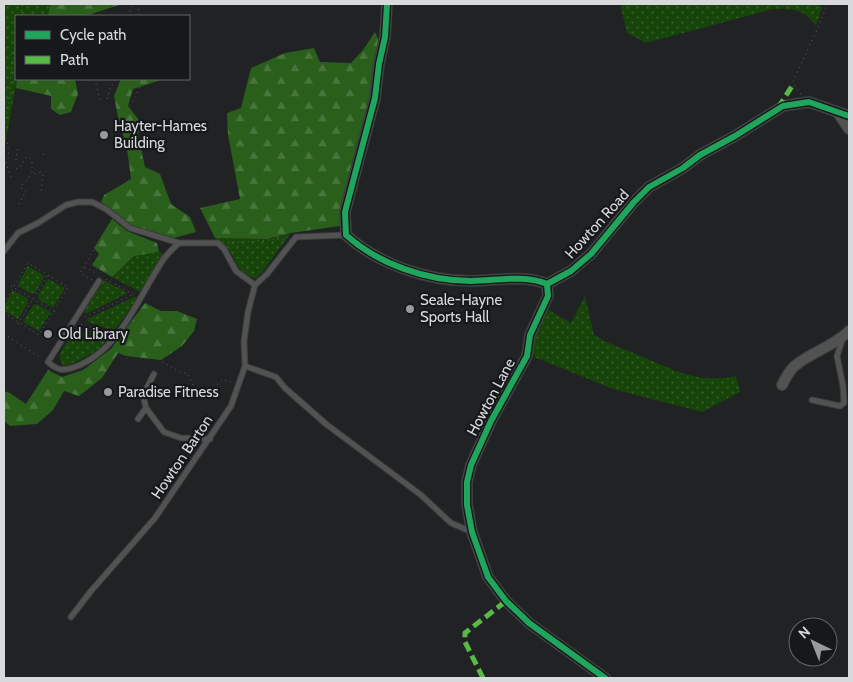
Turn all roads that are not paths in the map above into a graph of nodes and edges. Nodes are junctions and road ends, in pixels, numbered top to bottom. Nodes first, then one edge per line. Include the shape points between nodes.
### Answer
1 (387, 4) edge
2 (838, 113) junction
3 (849, 116) edge
4 (849, 129) edge
5 (346, 235) junction
6 (179, 243) junction
7 (4, 251) edge
8 (98, 282) road end
9 (547, 284) junction
10 (255, 285) junction
11 (846, 334) edge
12 (244, 366) junction
13 (154, 374) dead end
14 (782, 385) dead end
15 (812, 400) dead end
16 (146, 408) junction
17 (138, 419) dead end
18 (210, 439) junction
19 (472, 532) junction
20 (71, 617) dead end
21 (601, 677) edge

1 - 5 street via 375,98 345,212
2 - 3 street, Howton Road
2 - 4 street
2 - 9 street, Howton Road via 808,102 783,106 649,187 591,254 571,272
5 - 9 street via 378,258 437,278 469,281 536,279
5 - 10 lane via 296,237
6 - 7 lane via 130,228 92,202 78,202 66,205 18,233
6 - 8 lane via 162,261 116,337 84,364 63,371 55,368 48,362
6 - 10 lane via 218,243 236,271
9 - 19 street, Howton Lane via 548,296 530,335 527,356 471,465 467,505
10 - 12 lane, Howton Barton via 244,341
11 - 14 street via 794,366
11 - 15 lane via 837,356 844,402 840,406
12 - 18 lane, Howton Barton via 232,406
12 - 19 lane via 276,377 326,424 421,495 451,523
13 - 16 lane via 142,395
16 - 17 lane
16 - 18 lane via 164,432 181,438
18 - 20 lane, Howton Barton via 155,518
19 - 21 street, Howton Lane via 488,577 506,601 528,623

